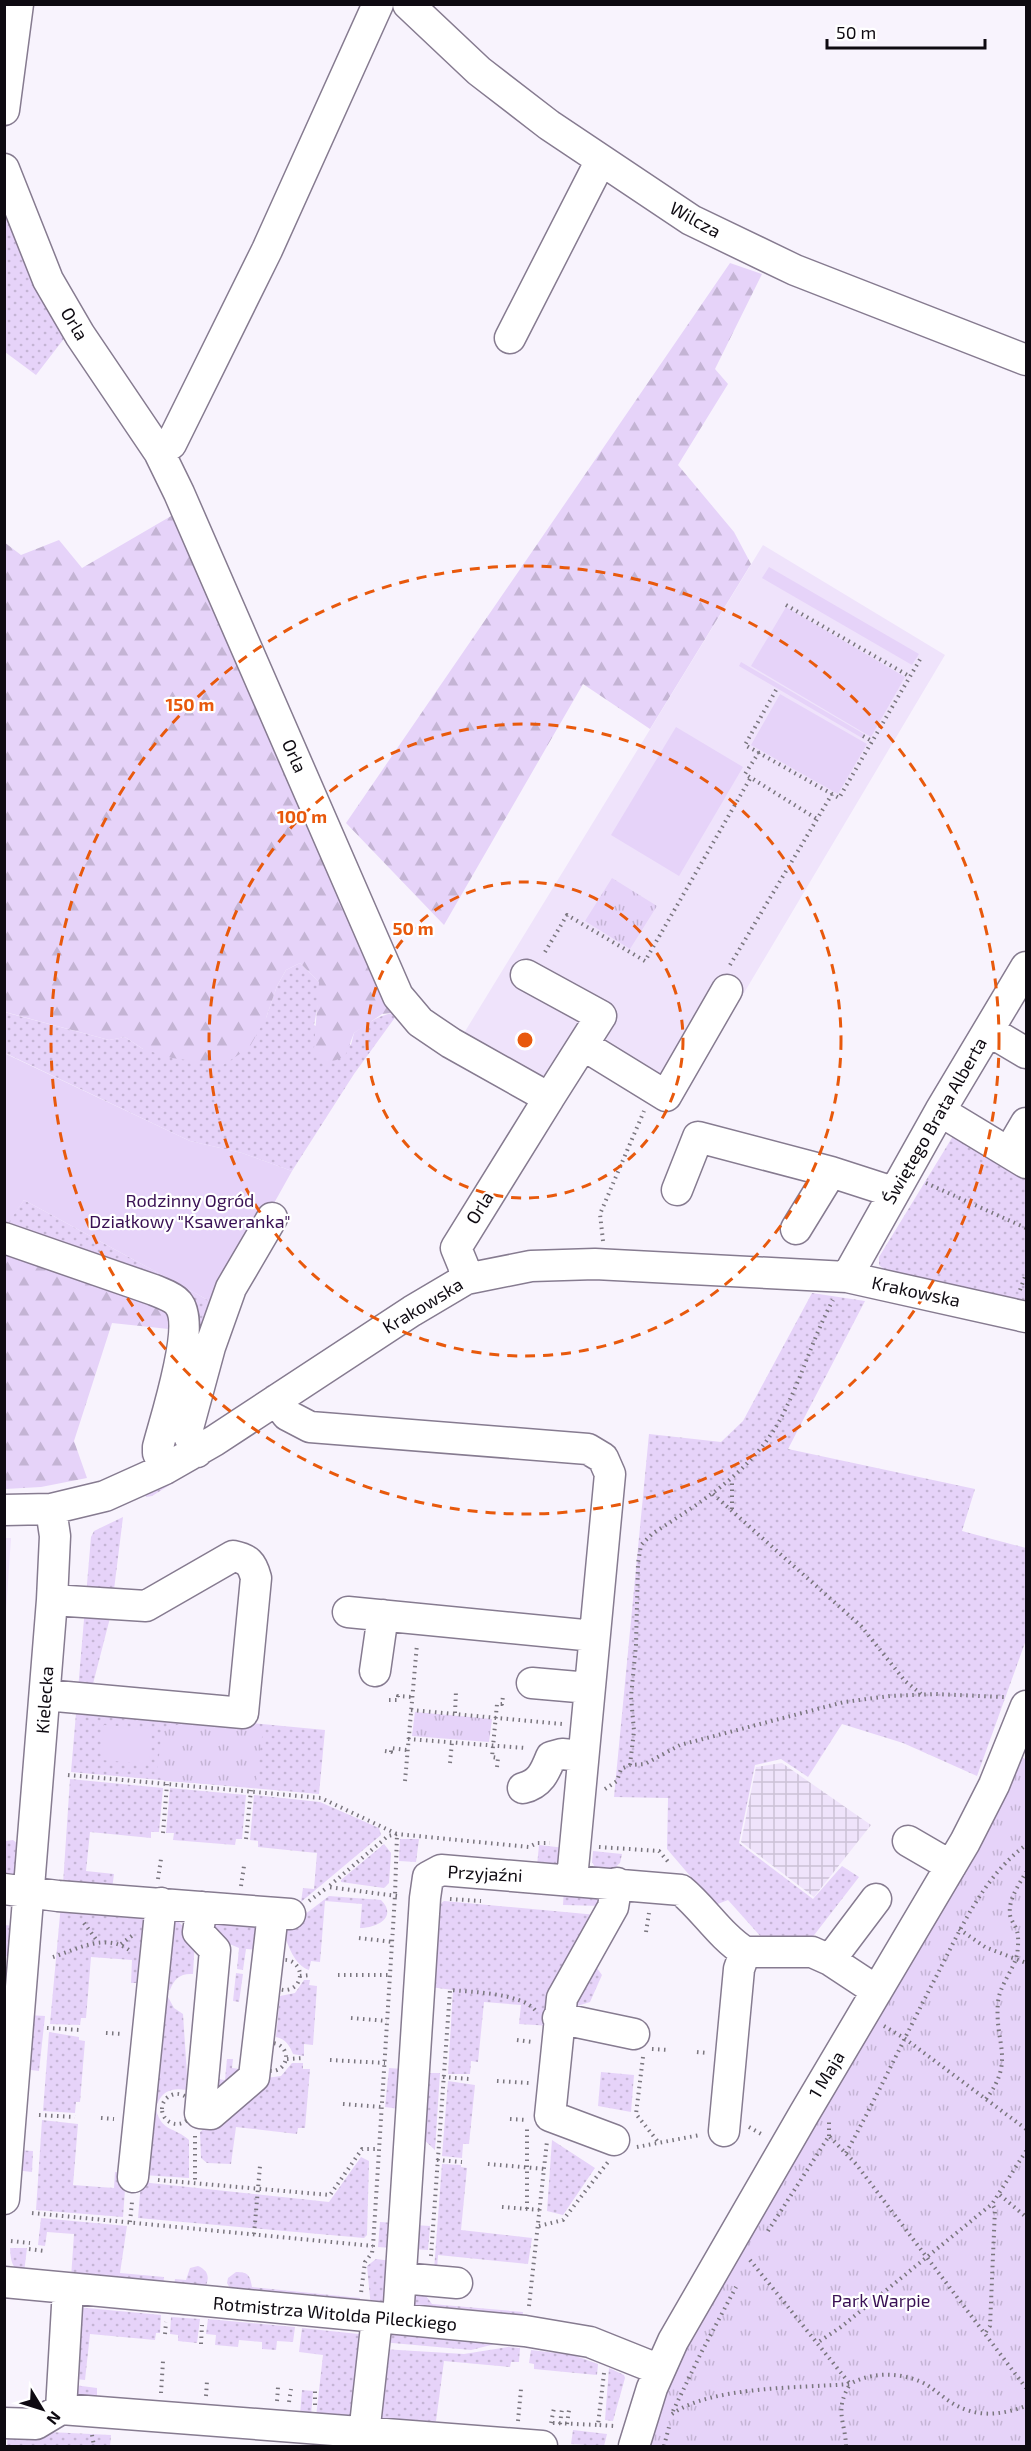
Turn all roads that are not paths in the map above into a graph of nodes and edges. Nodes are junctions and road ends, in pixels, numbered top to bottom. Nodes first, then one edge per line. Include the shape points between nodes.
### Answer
1 (18, 4) edge
2 (378, 4) edge
3 (408, 4) edge
4 (4, 110) edge
5 (601, 160) junction
6 (4, 169) edge
7 (510, 338) dead end
8 (1026, 360) edge
9 (159, 452) junction
10 (1026, 967) edge
11 (526, 975) dead end
12 (729, 978) road end
13 (988, 1031) junction
14 (583, 1045) junction
15 (1026, 1053) edge
16 (549, 1098) junction
17 (940, 1111) junction
18 (1026, 1123) edge
19 (1018, 1157) edge
20 (831, 1172) junction
21 (677, 1190) dead end
22 (893, 1192) junction
23 (272, 1218) dead end
24 (796, 1228) dead end
25 (4, 1238) edge
26 (466, 1279) junction
27 (842, 1284) junction
28 (1026, 1317) edge
29 (276, 1400) junction
30 (197, 1452) junction
31 (165, 1469) junction
32 (51, 1509) junction
33 (4, 1510) edge
34 (52, 1600) junction
35 (348, 1612) dead end
36 (383, 1615) junction
37 (594, 1636) junction
38 (375, 1671) dead end
39 (532, 1683) dead end
40 (589, 1688) junction
41 (45, 1695) junction
42 (1017, 1702) edge
43 (580, 1779) junction
44 (522, 1788) dead end
45 (908, 1841) dead end
46 (951, 1866) junction
47 (573, 1880) junction
48 (617, 1883) junction
49 (17, 1890) edge
50 (876, 1899) dead end
51 (161, 1903) junction
52 (202, 1907) junction
53 (745, 1952) junction
54 (830, 1960) junction
55 (877, 1991) junction
56 (548, 2016) junction
57 (634, 2034) dead end
58 (724, 2131) road end
59 (617, 2150) road end
60 (141, 2184) road end
61 (4, 2199) edge
62 (4, 2282) edge
63 (68, 2289) junction
64 (380, 2312) junction
65 (660, 2370) junction
66 (61, 2409) junction
67 (4, 2423) edge
68 (551, 2431) edge
69 (364, 2434) junction
70 (624, 2436) edge

1 - 4 street
2 - 9 street via 267,250 171,444
3 - 5 street, Wilcza via 479,71
5 - 7 street
5 - 8 street, Wilcza via 691,220 795,270
6 - 9 street, Orla via 48,280
9 - 16 street, Orla via 398,996 420,1022 451,1043
10 - 13 street, Świętego Brata Alberta
11 - 14 street via 601,1016
12 - 14 street via 666,1096
13 - 15 street
13 - 17 street, Świętego Brata Alberta
14 - 16 street
16 - 26 street, Orla via 456,1248
17 - 19 street
17 - 22 street, Świętego Brata Alberta
18 - 19 street
20 - 21 street via 698,1137
20 - 22 street
20 - 24 street
22 - 27 street, Świętego Brata Alberta
23 - 30 street via 231,1288 210,1347 188,1428
25 - 31 street via 178,1301 183,1311 184,1337 158,1447
26 - 27 street, Krakowska via 531,1266 595,1264
26 - 29 street, Krakowska
27 - 28 street, Krakowska
29 - 30 street, Krakowska
29 - 37 street via 287,1415 310,1427 588,1449 603,1458 610,1474
30 - 31 street, Krakowska
31 - 32 street, Krakowska via 105,1496
32 - 33 street, Krakowska
32 - 34 street, Kielecka via 55,1536
34 - 41 street, Kielecka
34 - 41 street via 146,1606 233,1556 246,1558 256,1578 243,1713
35 - 36 street
36 - 37 street
36 - 38 street
37 - 40 street
39 - 40 street
40 - 43 street
41 - 49 street, Kielecka
42 - 46 street, 1 Maja via 994,1785
43 - 44 street via 562,1754 551,1757 542,1778
43 - 47 street
45 - 46 street
46 - 55 street, 1 Maja
47 - 48 street, Przyjaźni
47 - 64 street, Przyjaźni via 441,1870 428,1877 425,1898 429,2280
48 - 53 street, Przyjaźni via 681,1890
48 - 56 street via 613,1906
49 - 51 street
49 - 61 street, Kielecka
50 - 54 street
51 - 52 street
51 - 60 street
52 - 52 street via 198,1932 215,1950 196,2112 211,2114 254,2077 281,1913
53 - 54 street via 812,1952
53 - 58 street via 738,1969
54 - 55 street
55 - 65 street, 1 Maja via 687,2313
56 - 57 street
56 - 59 street via 553,2085 550,2116
62 - 63 street, Rotmistrza Witolda Pileckiego
63 - 64 street, Rotmistrza Witolda Pileckiego
63 - 66 street
64 - 65 street, Rotmistrza Witolda Pileckiego via 590,2342
64 - 69 street, Przyjaźni
65 - 70 street, 1 Maja via 646,2406
66 - 67 street via 36,2424
66 - 69 street
68 - 69 street

